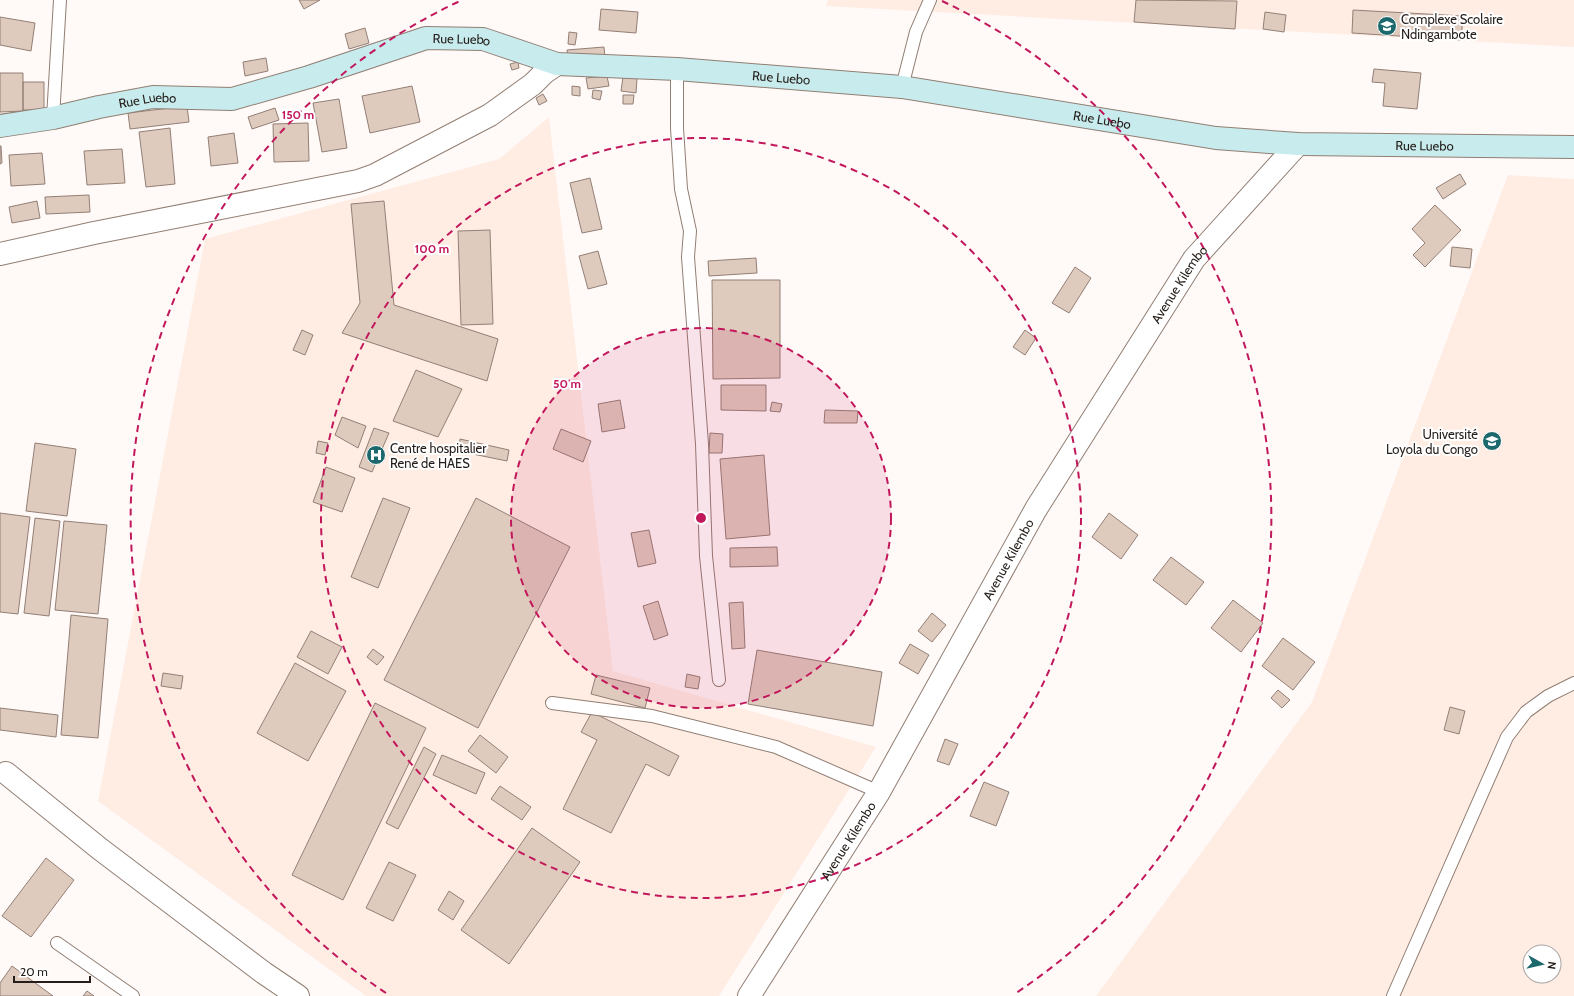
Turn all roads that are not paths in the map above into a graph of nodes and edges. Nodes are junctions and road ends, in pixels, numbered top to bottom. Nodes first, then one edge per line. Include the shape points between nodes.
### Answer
1 (60, 0) edge
2 (930, 0) edge
3 (557, 64) junction
4 (677, 69) junction
5 (902, 87) junction
6 (53, 118) junction
7 (0, 126) edge
8 (1298, 144) junction
9 (1574, 147) edge
10 (0, 254) edge
11 (719, 680) dead end
12 (1574, 683) edge
13 (552, 703) dead end
14 (6, 773) dead end
15 (879, 792) junction
16 (57, 943) dead end
17 (133, 996) edge
18 (298, 996) edge
19 (749, 996) edge
20 (1393, 996) edge

1 - 6 lane
2 - 5 lane via 916,32
3 - 4 street, Rue Luebo
3 - 6 street, Rue Luebo via 483,39 426,38 309,78 232,99 153,97
3 - 10 street via 490,115 375,175 358,181
4 - 5 street, Rue Luebo
4 - 11 lane via 676,128 681,189 690,231 688,257 702,444 706,556
5 - 8 street, Rue Luebo via 1216,138
6 - 7 street, Rue Luebo
8 - 9 street, Rue Luebo
8 - 15 street, Avenue Kilembo via 1194,259 1036,509
12 - 20 lane via 1548,696 1526,712 1507,737
13 - 15 lane via 652,716 776,747
14 - 18 street via 100,849 264,974
15 - 19 street, Avenue Kilembo
16 - 17 lane

